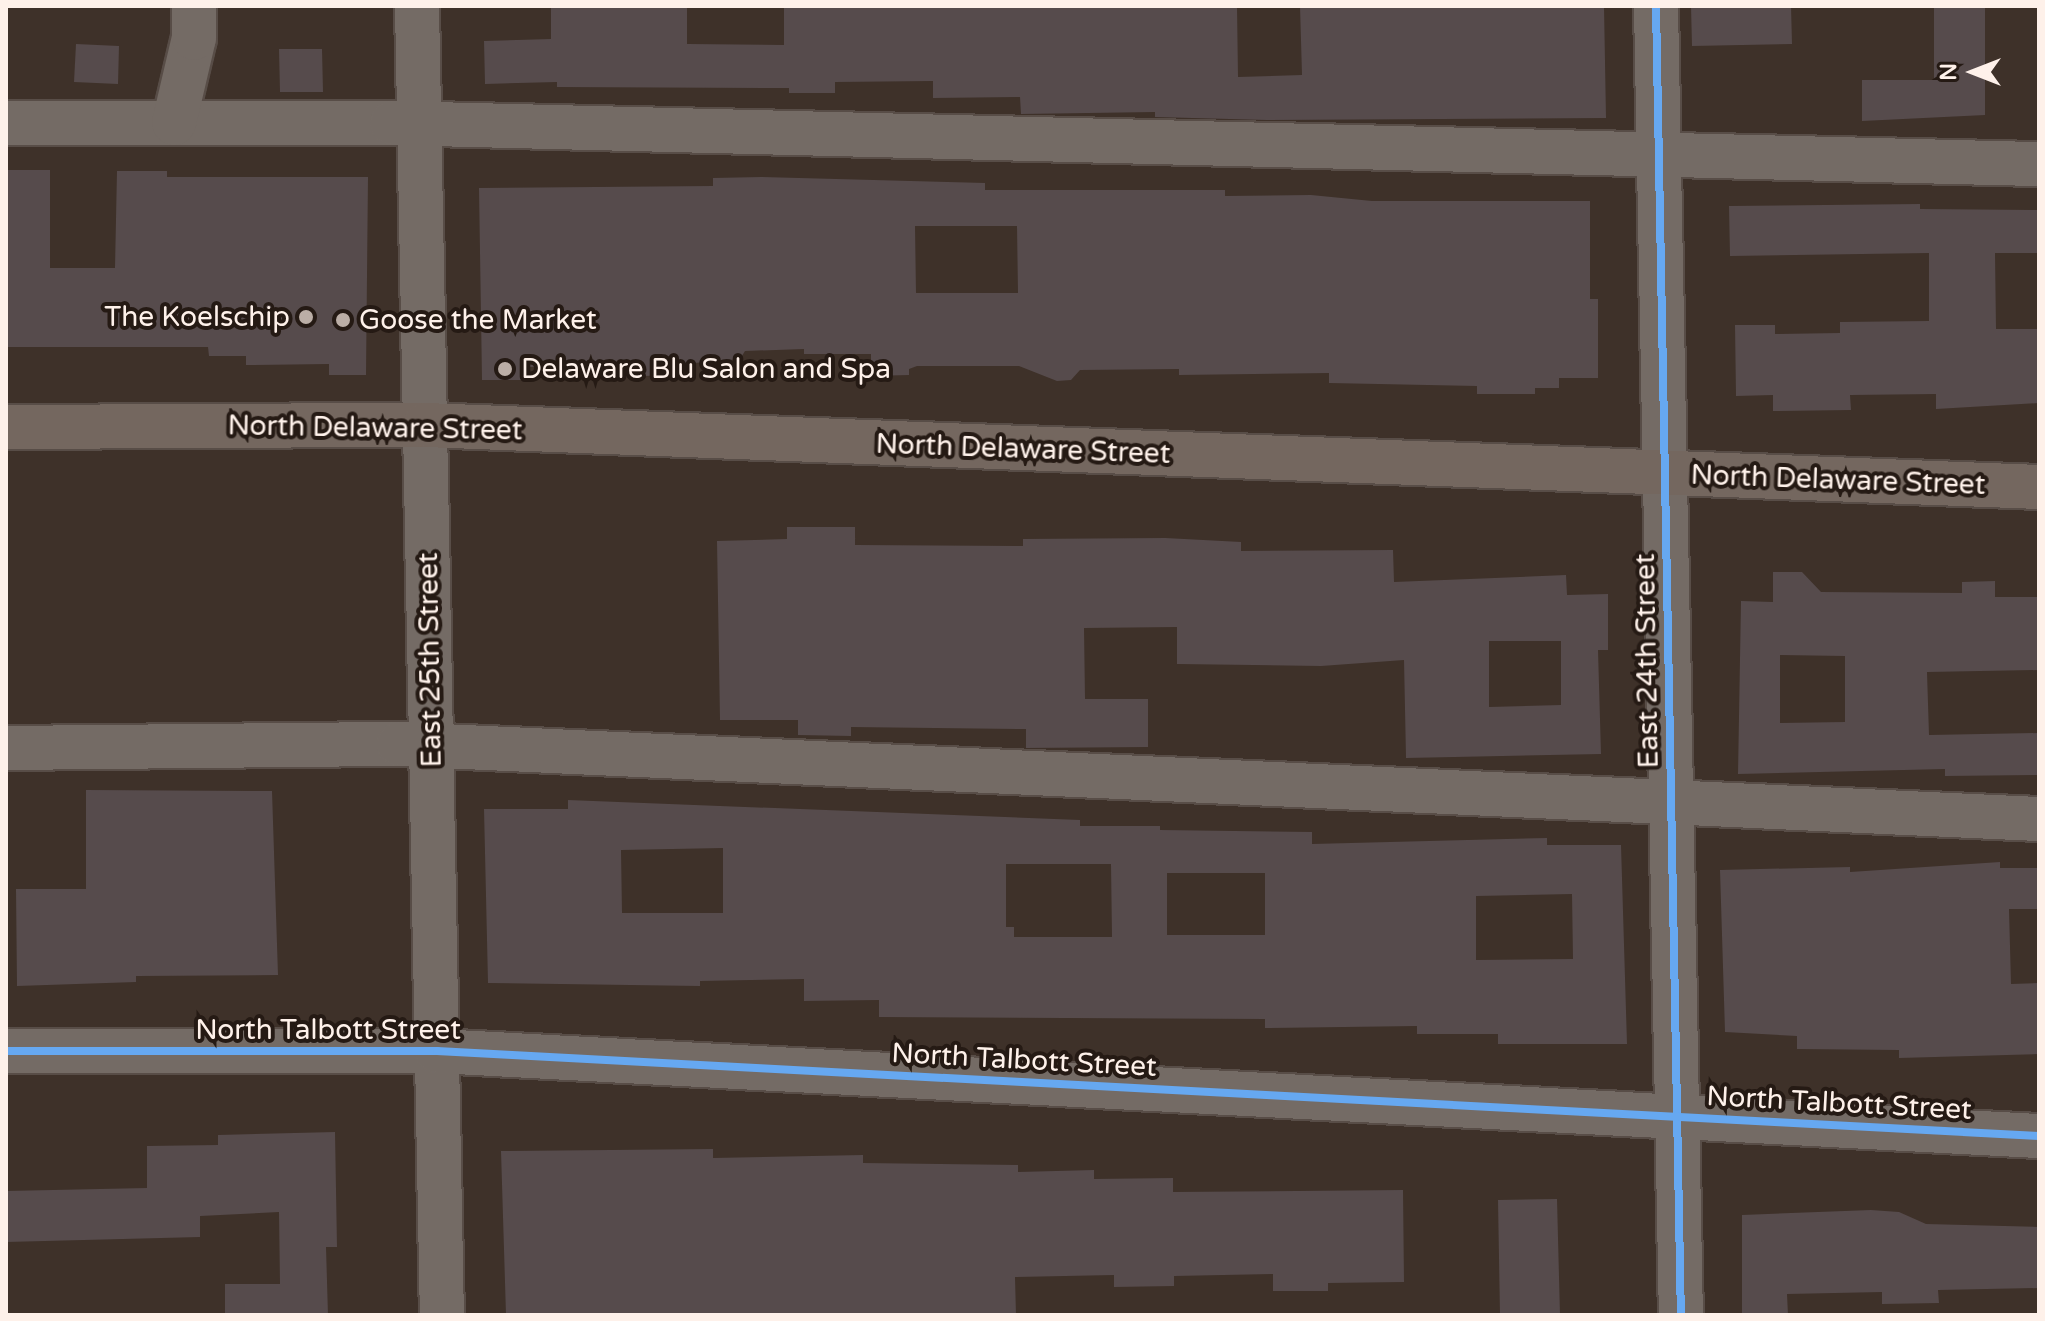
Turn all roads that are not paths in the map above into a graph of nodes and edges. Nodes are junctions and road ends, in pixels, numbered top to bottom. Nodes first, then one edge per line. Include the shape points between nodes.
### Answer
1 (194, 6) edge
2 (417, 6) edge
3 (1656, 6) edge
4 (6, 123) edge
5 (174, 123) junction
6 (420, 124) junction
7 (1659, 155) junction
8 (2039, 164) edge
9 (425, 425) junction
10 (6, 427) edge
11 (1665, 474) junction
12 (2039, 487) edge
13 (431, 746) junction
14 (6, 748) edge
15 (1672, 802) junction
16 (2039, 819) edge
17 (6, 1051) edge
18 (437, 1051) junction
19 (1678, 1117) junction
20 (2039, 1136) edge
21 (442, 1315) edge
22 (1681, 1315) edge

1 - 5 street via 194,38
2 - 6 street, East 25th Street
3 - 7 street, East 24th Street
4 - 5 street
5 - 6 street
6 - 7 street
6 - 9 street, East 25th Street
7 - 8 street
7 - 11 street, East 24th Street
9 - 10 main road, North Delaware Street
9 - 11 main road, North Delaware Street
9 - 13 street, East 25th Street
11 - 12 main road, North Delaware Street
11 - 15 street, East 24th Street
13 - 14 street
13 - 15 street
13 - 18 street, East 25th Street
15 - 16 street
15 - 19 street, East 24th Street
17 - 18 street, North Talbott Street
18 - 19 street, North Talbott Street
18 - 21 street, East 25th Street
19 - 20 street, North Talbott Street
19 - 22 street, East 24th Street

